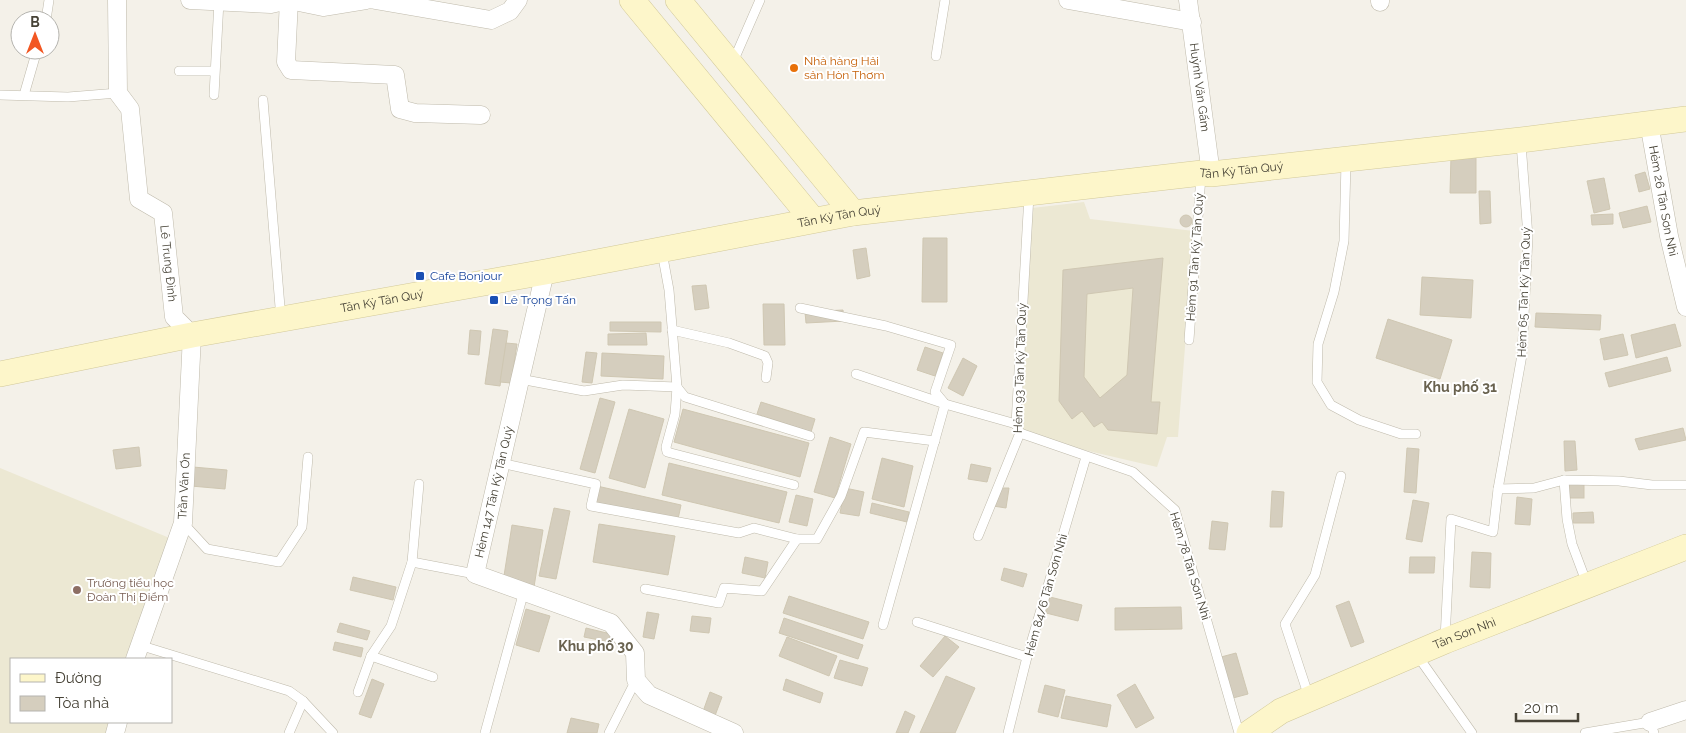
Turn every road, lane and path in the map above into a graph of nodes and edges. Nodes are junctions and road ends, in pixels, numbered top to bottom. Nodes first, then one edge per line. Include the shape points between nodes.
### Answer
1 (117, 0) edge
2 (190, 0) edge
3 (289, 0) edge
4 (366, 0) edge
5 (375, 0) edge
6 (518, 0) edge
7 (632, 0) edge
8 (678, 0) edge
9 (760, 0) edge
10 (945, 0) edge
11 (1068, 0) edge
12 (1188, 0) edge
13 (229, 1) edge
14 (1192, 22) junction
15 (936, 56) dead end
16 (34, 60) edge
17 (731, 65) junction
18 (178, 71) dead end
19 (214, 71) junction
20 (118, 93) junction
21 (0, 95) edge
22 (24, 96) junction
23 (214, 96) dead end
24 (263, 100) dead end
25 (481, 115) dead end
26 (1686, 119) edge
27 (1648, 123) junction
28 (1521, 140) junction
29 (1346, 159) junction
30 (1206, 174) junction
31 (1030, 192) junction
32 (853, 213) junction
33 (813, 220) junction
34 (661, 249) junction
35 (545, 272) junction
36 (1686, 307) edge
37 (800, 308) dead end
38 (281, 319) junction
39 (672, 330) junction
40 (192, 335) junction
41 (1189, 340) dead end
42 (0, 374) edge
43 (856, 374) dead end
44 (766, 378) dead end
45 (520, 379) junction
46 (677, 387) junction
47 (945, 404) junction
48 (1018, 428) junction
49 (1416, 434) dead end
50 (810, 436) dead end
51 (935, 441) junction
52 (308, 457) dead end
53 (1086, 457) junction
54 (501, 463) junction
55 (1341, 476) dead end
56 (1564, 480) junction
57 (419, 484) dead end
58 (794, 485) dead end
59 (1686, 485) edge
60 (1498, 489) junction
61 (183, 523) junction
62 (978, 536) dead end
63 (796, 539) junction
64 (1686, 547) edge
65 (412, 562) junction
66 (475, 574) junction
67 (1587, 585) junction
68 (645, 589) dead end
69 (524, 591) junction
70 (917, 622) dead end
71 (883, 625) dead end
72 (1445, 641) junction
73 (137, 652) edge
74 (1417, 654) junction
75 (370, 656) junction
76 (160, 658) edge
77 (1028, 658) junction
78 (172, 661) edge
79 (433, 677) dead end
80 (636, 680) junction
81 (358, 692) dead end
82 (1310, 699) junction
83 (303, 701) junction
84 (1686, 710) edge
85 (1652, 728) edge
86 (289, 733) edge
87 (333, 733) edge
88 (484, 733) edge
89 (609, 733) edge
90 (734, 733) edge
91 (1008, 733) edge
92 (1239, 733) edge
93 (1249, 733) edge
94 (1472, 733) edge
95 (1585, 733) edge

1 - 20 street
2 - 13 street
3 - 4 street via 323,7
3 - 13 street via 270,4
3 - 25 street via 286,62 291,70 395,75 400,109 415,113
5 - 6 street via 491,20 510,11
7 - 33 main road
8 - 17 main road
9 - 17 lane
10 - 15 lane
11 - 14 street
12 - 14 street, Huỳnh Văn Gấm
13 - 19 lane
14 - 30 street, Huỳnh Văn Gấm
16 - 22 lane
17 - 32 main road
18 - 19 lane
19 - 23 lane
20 - 22 lane
20 - 40 street, Lê Trung Đình via 130,109 139,199 163,213 174,317
21 - 22 lane
24 - 38 lane
26 - 27 main road, Tân Kỳ Tân Quý
27 - 28 main road, Tân Kỳ Tân Quý
27 - 36 street, Hẻm 26 Tân Sơn Nhì via 1668,236
28 - 29 main road, Tân Kỳ Tân Quý
28 - 60 lane, Hẻm 65 Tân Kỳ Tân Quý via 1528,237 1522,355
29 - 30 main road, Tân Kỳ Tân Quý
29 - 49 lane via 1344,240 1334,292 1318,344 1317,382 1332,405 1359,420 1401,434
30 - 31 main road, Tân Kỳ Tân Quý
30 - 41 lane, Hẻm 91 Tân Kỳ Tân Quý
31 - 32 main road, Tân Kỳ Tân Quý
31 - 48 lane, Hẻm 93 Tân Kỳ Tân Quý
32 - 33 main road, Tân Kỳ Tân Quý
33 - 34 main road, Tân Kỳ Tân Quý
34 - 35 main road, Tân Kỳ Tân Quý
34 - 39 lane
35 - 38 main road, Tân Kỳ Tân Quý
35 - 45 street, Hẻm 147 Tân Kỳ Tân Quý
37 - 47 lane via 886,326 951,346 935,392
38 - 40 main road, Tân Kỳ Tân Quý
39 - 44 lane via 729,343 766,356
39 - 46 lane
40 - 42 main road, Tân Kỳ Tân Quý
40 - 61 street, Trần Văn Ơn
43 - 47 lane, Hẻm 78 Tân Sơn Nhì
45 - 46 lane via 584,391 623,385
45 - 54 street, Hẻm 147 Tân Kỳ Tân Quý
46 - 50 lane via 685,397
46 - 58 lane via 667,452
47 - 48 lane, Hẻm 78 Tân Sơn Nhì
47 - 51 lane
48 - 53 lane, Hẻm 78 Tân Sơn Nhì
48 - 62 lane, Hẻm 93 Tân Kỳ Tân Quý
51 - 63 lane via 864,432 841,496 816,539
51 - 71 lane
52 - 61 lane via 302,527 279,562 207,549
53 - 77 lane, Hẻm 84/6 Tân Sơn Nhì
53 - 92 lane, Hẻm 78 Tân Sơn Nhì via 1133,472 1175,510
54 - 63 lane via 596,484 591,506 739,533 754,528
54 - 66 street, Hẻm 147 Tân Kỳ Tân Quý
55 - 82 lane via 1315,575 1285,624
56 - 59 lane
56 - 60 lane via 1534,488
56 - 67 lane via 1572,544
57 - 65 lane
60 - 72 lane, Hẻm 65 Tân Kỳ Tân Quý via 1493,532 1451,519
61 - 73 street, Trần Văn Ơn
63 - 68 lane via 762,591 724,588 719,603
64 - 67 main road, Tân Sơn Nhì
65 - 66 lane
65 - 75 lane via 391,626
66 - 69 street, Hẻm 147 Tân Kỳ Tân Quý
67 - 72 main road, Tân Sơn Nhì
69 - 80 street, Hẻm 147 Tân Kỳ Tân Quý via 611,623 634,653
69 - 88 lane
70 - 77 lane
72 - 74 main road, Tân Sơn Nhì
73 - 76 lane
74 - 82 main road, Tân Sơn Nhì
74 - 94 lane
75 - 79 lane
75 - 81 lane
77 - 91 lane, Hẻm 84/6 Tân Sơn Nhì
78 - 83 lane via 289,691
80 - 89 lane
80 - 90 street via 649,696
82 - 93 main road, Tân Sơn Nhì via 1281,711
83 - 86 lane
83 - 87 lane
84 - 85 street
85 - 95 lane

